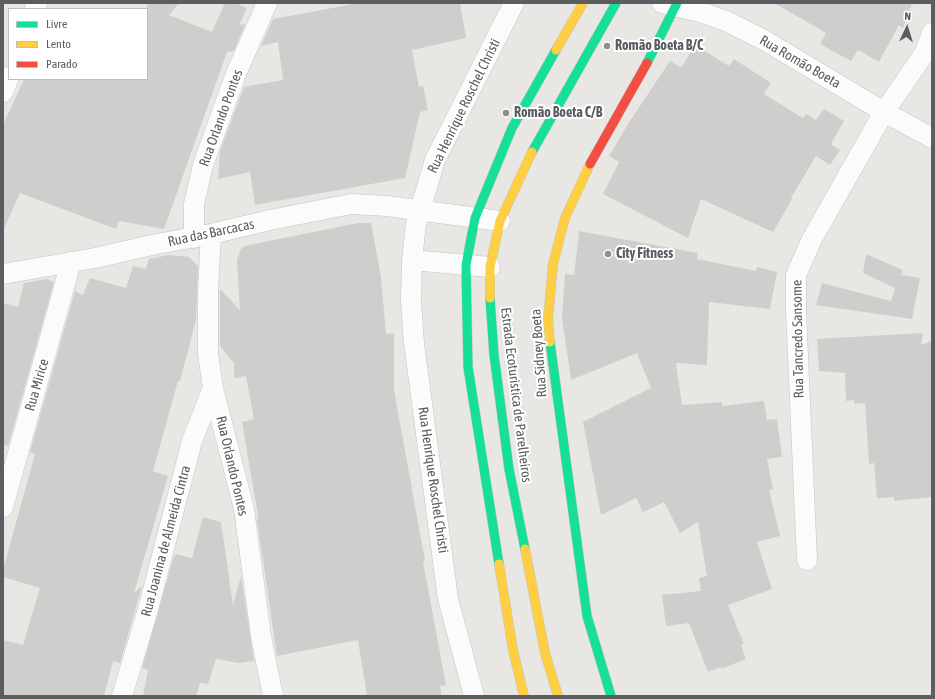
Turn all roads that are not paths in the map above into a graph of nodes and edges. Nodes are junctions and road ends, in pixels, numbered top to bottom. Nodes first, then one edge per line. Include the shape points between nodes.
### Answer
1 (267, 3) edge
2 (514, 3) edge
3 (583, 3) edge
4 (616, 3) edge
5 (671, 4) edge
6 (932, 33) edge
7 (8, 80) edge
8 (3, 92) edge
9 (884, 112) junction
10 (932, 138) edge
11 (419, 211) junction
12 (475, 218) junction
13 (500, 221) junction
14 (202, 236) junction
15 (412, 260) junction
16 (71, 262) junction
17 (466, 265) junction
18 (490, 267) junction
19 (3, 274) edge
20 (213, 388) junction
21 (3, 507) edge
22 (807, 560) dead end
23 (122, 696) edge
24 (273, 696) edge
25 (474, 696) edge
26 (524, 696) edge
27 (558, 696) edge
28 (611, 696) edge

1 - 14 street, Rua Orlando Pontes via 236,74 203,165 194,204
2 - 11 street, Rua Henrique Roschel Christi via 435,160
3 - 12 main road via 512,128
4 - 13 main road, Estrada Ecoturistica de Parelheiros via 532,153
5 - 9 street, Rua Romão Boeta via 726,21 791,56
5 - 28 main road, Rua Sidney Boeta via 652,54 589,166 565,218 553,264 548,319 587,616
6 - 9 street, Rua Tancredo Sansome via 924,54
7 - 8 street
9 - 10 street, Rua Romão Boeta
9 - 22 street, Rua Tancredo Sansome via 812,239 796,275
11 - 12 street
11 - 14 street, Rua das Barcacas via 351,204
11 - 15 street, Rua Henrique Roschel Christi
12 - 13 street
12 - 17 main road
13 - 18 main road, Estrada Ecoturistica de Parelheiros
14 - 16 street, Rua das Barcacas
14 - 20 street, Rua Orlando Pontes via 208,354
15 - 17 street
15 - 25 street, Rua Henrique Roschel Christi via 411,302 414,343 448,599
16 - 19 street, Rua das Barcacas
16 - 21 street, Rua Mirice
17 - 18 street
17 - 26 main road via 468,367 513,650
18 - 27 main road, Estrada Ecoturistica de Parelheiros via 494,355 509,469 545,653
20 - 23 street, Rua Joanina de Almeida Cintra via 192,441 147,613
20 - 24 street, Rua Orlando Pontes via 244,509 261,636

